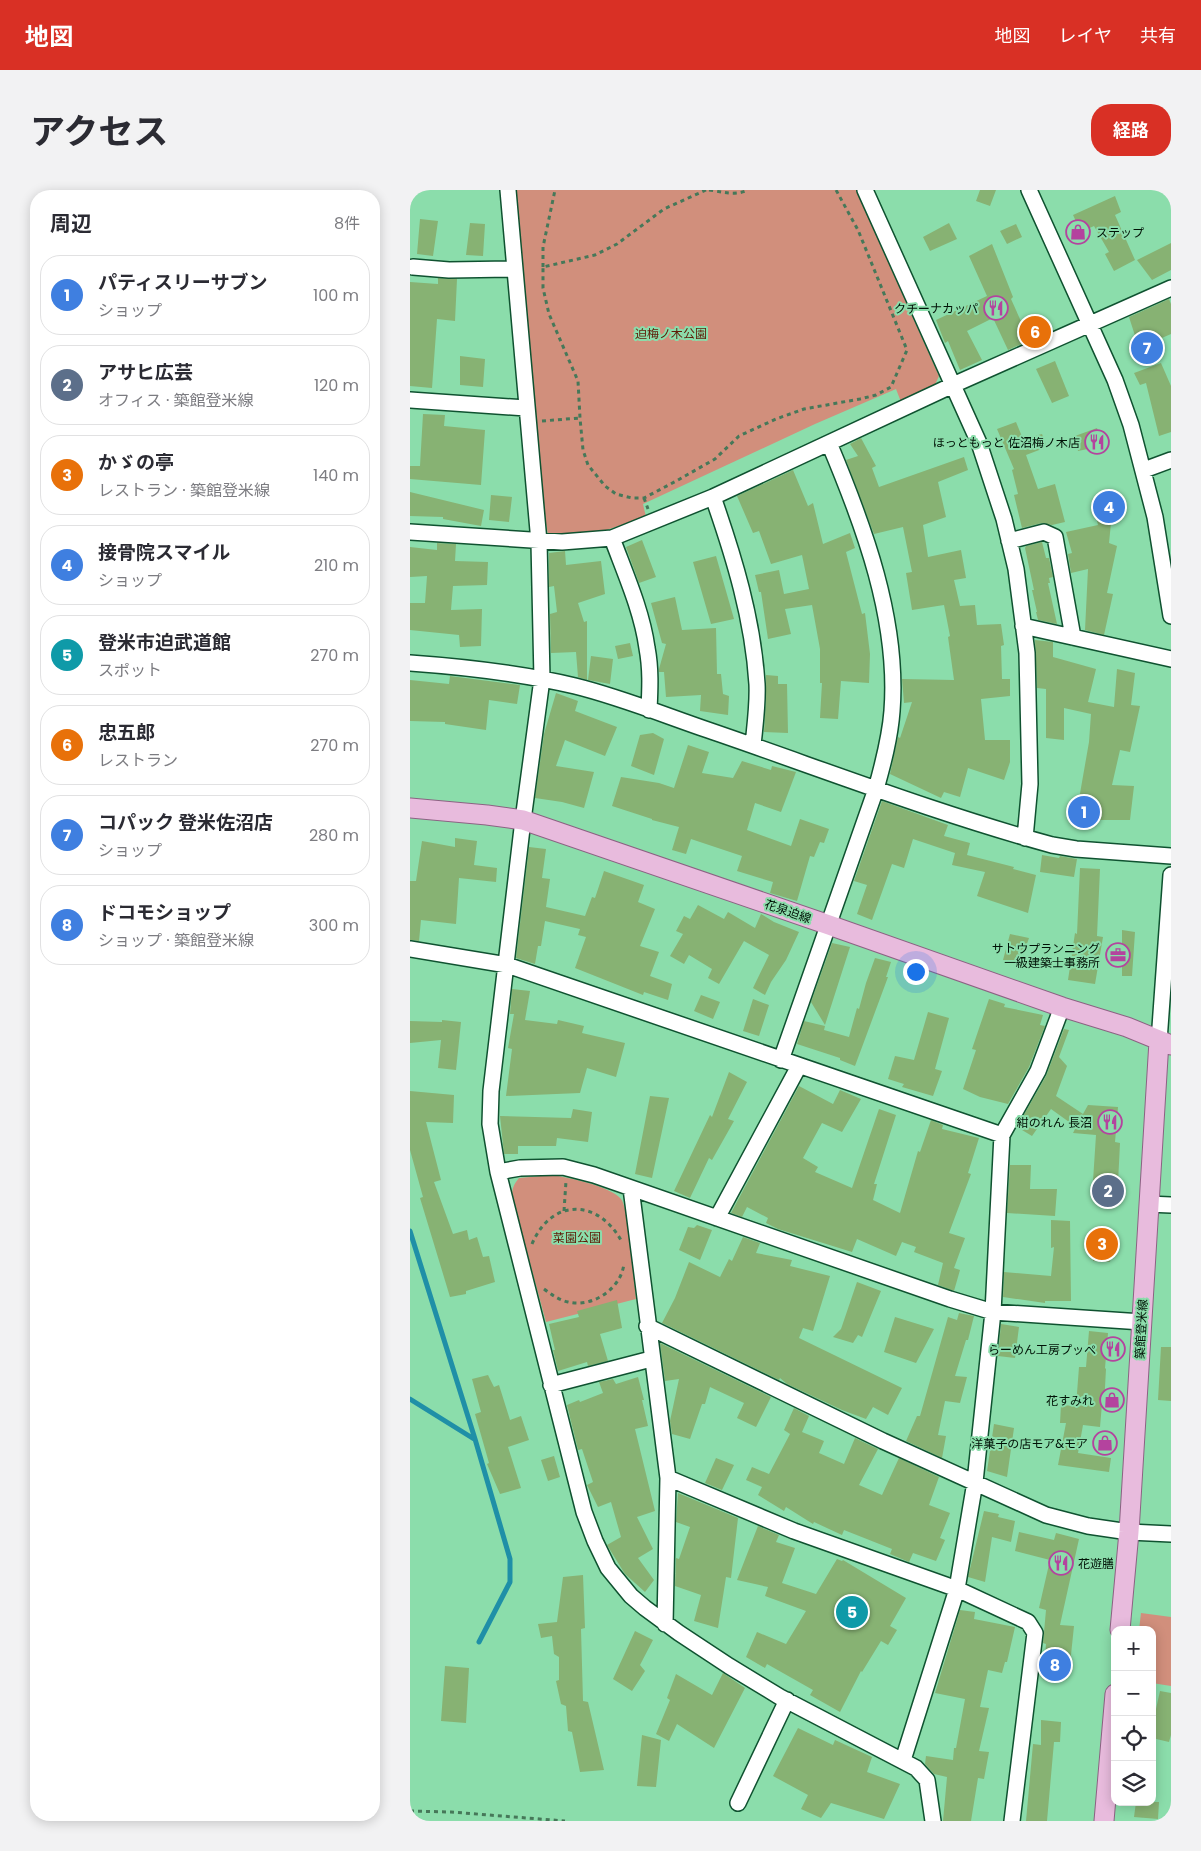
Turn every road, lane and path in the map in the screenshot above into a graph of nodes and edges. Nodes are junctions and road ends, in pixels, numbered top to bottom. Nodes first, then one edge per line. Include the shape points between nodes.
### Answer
1 (508, 190) edge
2 (555, 190) edge
3 (708, 190) edge
4 (748, 190) edge
5 (836, 190) edge
6 (865, 190) edge
7 (1029, 190) edge
8 (700, 191) edge
9 (413, 267) dead end
10 (543, 267) junction
11 (514, 270) junction
12 (1171, 288) edge
13 (1090, 325) junction
14 (953, 385) junction
15 (410, 400) edge
16 (526, 408) junction
17 (580, 418) junction
18 (534, 422) dead end
19 (829, 443) junction
20 (1171, 460) edge
21 (1144, 470) junction
22 (713, 497) junction
23 (410, 532) edge
24 (612, 538) junction
25 (1009, 541) junction
26 (539, 542) junction
27 (1171, 616) edge
28 (1023, 626) junction
29 (1073, 637) junction
30 (1171, 659) edge
31 (410, 663) edge
32 (542, 679) junction
33 (649, 710) junction
34 (753, 745) junction
35 (876, 790) junction
36 (410, 808) edge
37 (523, 820) junction
38 (1025, 838) junction
39 (1171, 856) edge
40 (1171, 876) edge
41 (829, 924) junction
42 (410, 949) edge
43 (507, 965) junction
44 (1062, 1007) junction
45 (1165, 1043) edge
46 (781, 1060) junction
47 (799, 1066) junction
48 (1002, 1135) junction
49 (568, 1168) junction
50 (498, 1172) junction
51 (631, 1188) junction
52 (1148, 1204) junction
53 (1171, 1205) edge
54 (564, 1211) junction
55 (717, 1218) junction
56 (532, 1244) dead end
57 (624, 1249) dead end
58 (624, 1258) dead end
59 (544, 1288) dead end
60 (993, 1312) junction
61 (1142, 1322) junction
62 (647, 1326) junction
63 (652, 1360) junction
64 (551, 1385) junction
65 (668, 1478) junction
66 (975, 1482) junction
67 (1129, 1532) junction
68 (1171, 1534) edge
69 (957, 1589) junction
70 (665, 1624) junction
71 (1120, 1626) edge
72 (787, 1700) junction
73 (1113, 1716) edge
74 (903, 1760) junction
75 (738, 1803) dead end
76 (410, 1811) edge
77 (565, 1821) edge
78 (933, 1821) edge
79 (1012, 1821) edge
80 (1104, 1821) edge

1 - 11 street
2 - 10 path via 543,247
3 - 4 path via 731,194
3 - 8 path
5 - 17 path via 858,230 907,350 891,387 876,395 804,409 776,419 739,436 715,458 644,498 616,494 588,465
6 - 14 street
7 - 13 street
8 - 10 path via 664,209 617,244 595,255
9 - 11 street
10 - 17 path via 548,314 578,381
11 - 16 street
12 - 13 street
13 - 14 street
13 - 21 street via 1117,386
14 - 19 street
14 - 25 street via 979,443
15 - 16 street
16 - 26 street
17 - 18 path
19 - 22 street
19 - 35 street via 871,550 891,653 890,725
20 - 21 street
21 - 27 street
22 - 24 street
22 - 34 street via 747,610 757,685
23 - 26 street
24 - 26 street
24 - 33 street via 647,647
25 - 28 street
25 - 29 street via 1044,532 1055,537
26 - 32 street
28 - 29 street
28 - 38 street via 1030,784
29 - 30 street
31 - 32 street
32 - 33 street
32 - 37 street
33 - 34 street
34 - 35 street
35 - 38 street
35 - 41 street
36 - 37 main road, 花泉迫線
37 - 41 main road, 花泉迫線
37 - 43 street
38 - 39 street via 1076,849
40 - 45 street
41 - 44 main road, 花泉迫線
41 - 46 street
42 - 43 street
43 - 46 street
43 - 50 street via 491,1091 490,1124
44 - 45 main road, 花泉迫線
44 - 48 street via 1038,1071
45 - 52 main road, 築館登米線
46 - 47 street
47 - 48 street
47 - 55 street
48 - 60 street
49 - 50 street via 520,1168
49 - 51 street
49 - 54 path
50 - 64 street
51 - 55 street
51 - 62 street
52 - 53 street
52 - 61 main road, 築館登米線
54 - 56 path via 546,1222
54 - 57 path via 572,1208 597,1214 612,1225
55 - 60 street
58 - 59 path via 618,1280 603,1295 591,1301 568,1302 554,1297
60 - 61 street
60 - 66 street
61 - 67 main road, 築館登米線
62 - 63 street
62 - 66 street
63 - 64 street
63 - 65 street
64 - 70 street via 584,1512 595,1541 619,1582
65 - 69 street via 794,1531
65 - 70 street
66 - 67 street via 1046,1515
66 - 69 street
67 - 68 street
67 - 71 main road, 築館登米線
69 - 74 street
69 - 79 street via 1028,1622 1035,1633
70 - 72 street
72 - 74 street
72 - 75 street
73 - 80 main road
74 - 78 street via 927,1780
76 - 77 path

